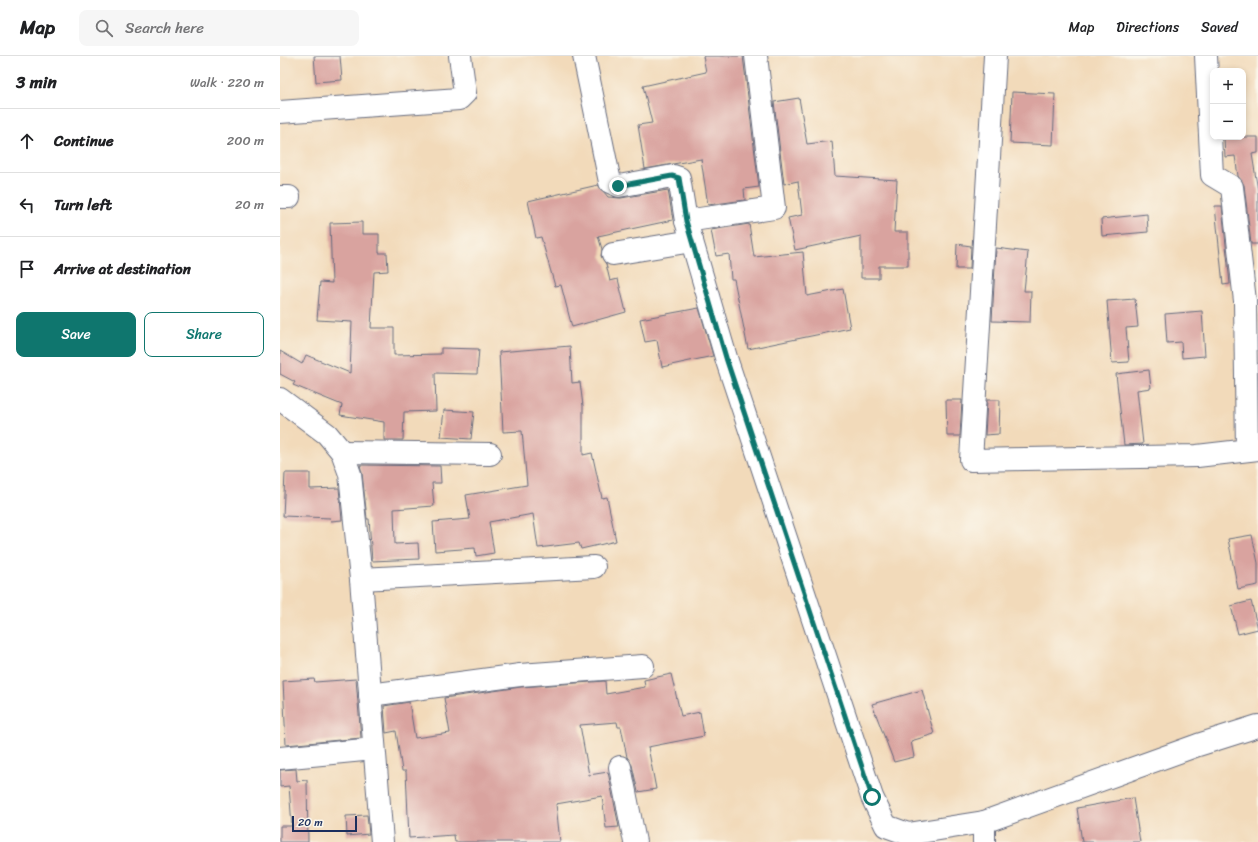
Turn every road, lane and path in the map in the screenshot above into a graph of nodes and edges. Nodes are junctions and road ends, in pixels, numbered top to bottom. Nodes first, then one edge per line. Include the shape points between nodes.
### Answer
1 (460, 56) edge
2 (584, 56) edge
3 (756, 56) edge
4 (995, 56) edge
5 (1206, 56) edge
6 (280, 112) edge
7 (689, 231) junction
8 (613, 254) dead end
9 (280, 399) edge
10 (1252, 450) edge
11 (342, 452) junction
12 (490, 454) dead end
13 (594, 566) dead end
14 (361, 580) junction
15 (643, 666) dead end
16 (370, 694) junction
17 (1258, 726) edge
18 (374, 749) junction
19 (280, 758) edge
20 (620, 767) dead end
21 (984, 832) edge
22 (382, 842) edge
23 (635, 842) edge

1 - 6 street via 465,93 459,99
2 - 7 street via 610,182 618,186 676,176 679,178
3 - 7 street via 774,208
4 - 10 street via 971,460 1197,456
5 - 10 street via 1212,175 1232,187 1244,301
7 - 8 street
7 - 21 street via 732,376 872,797 886,826 908,834
9 - 11 street via 328,434
11 - 12 street
11 - 14 street via 350,474
13 - 14 street
14 - 16 street
15 - 16 street via 520,675
16 - 18 street
17 - 21 street via 1198,744
18 - 19 street
18 - 22 street
20 - 23 street

